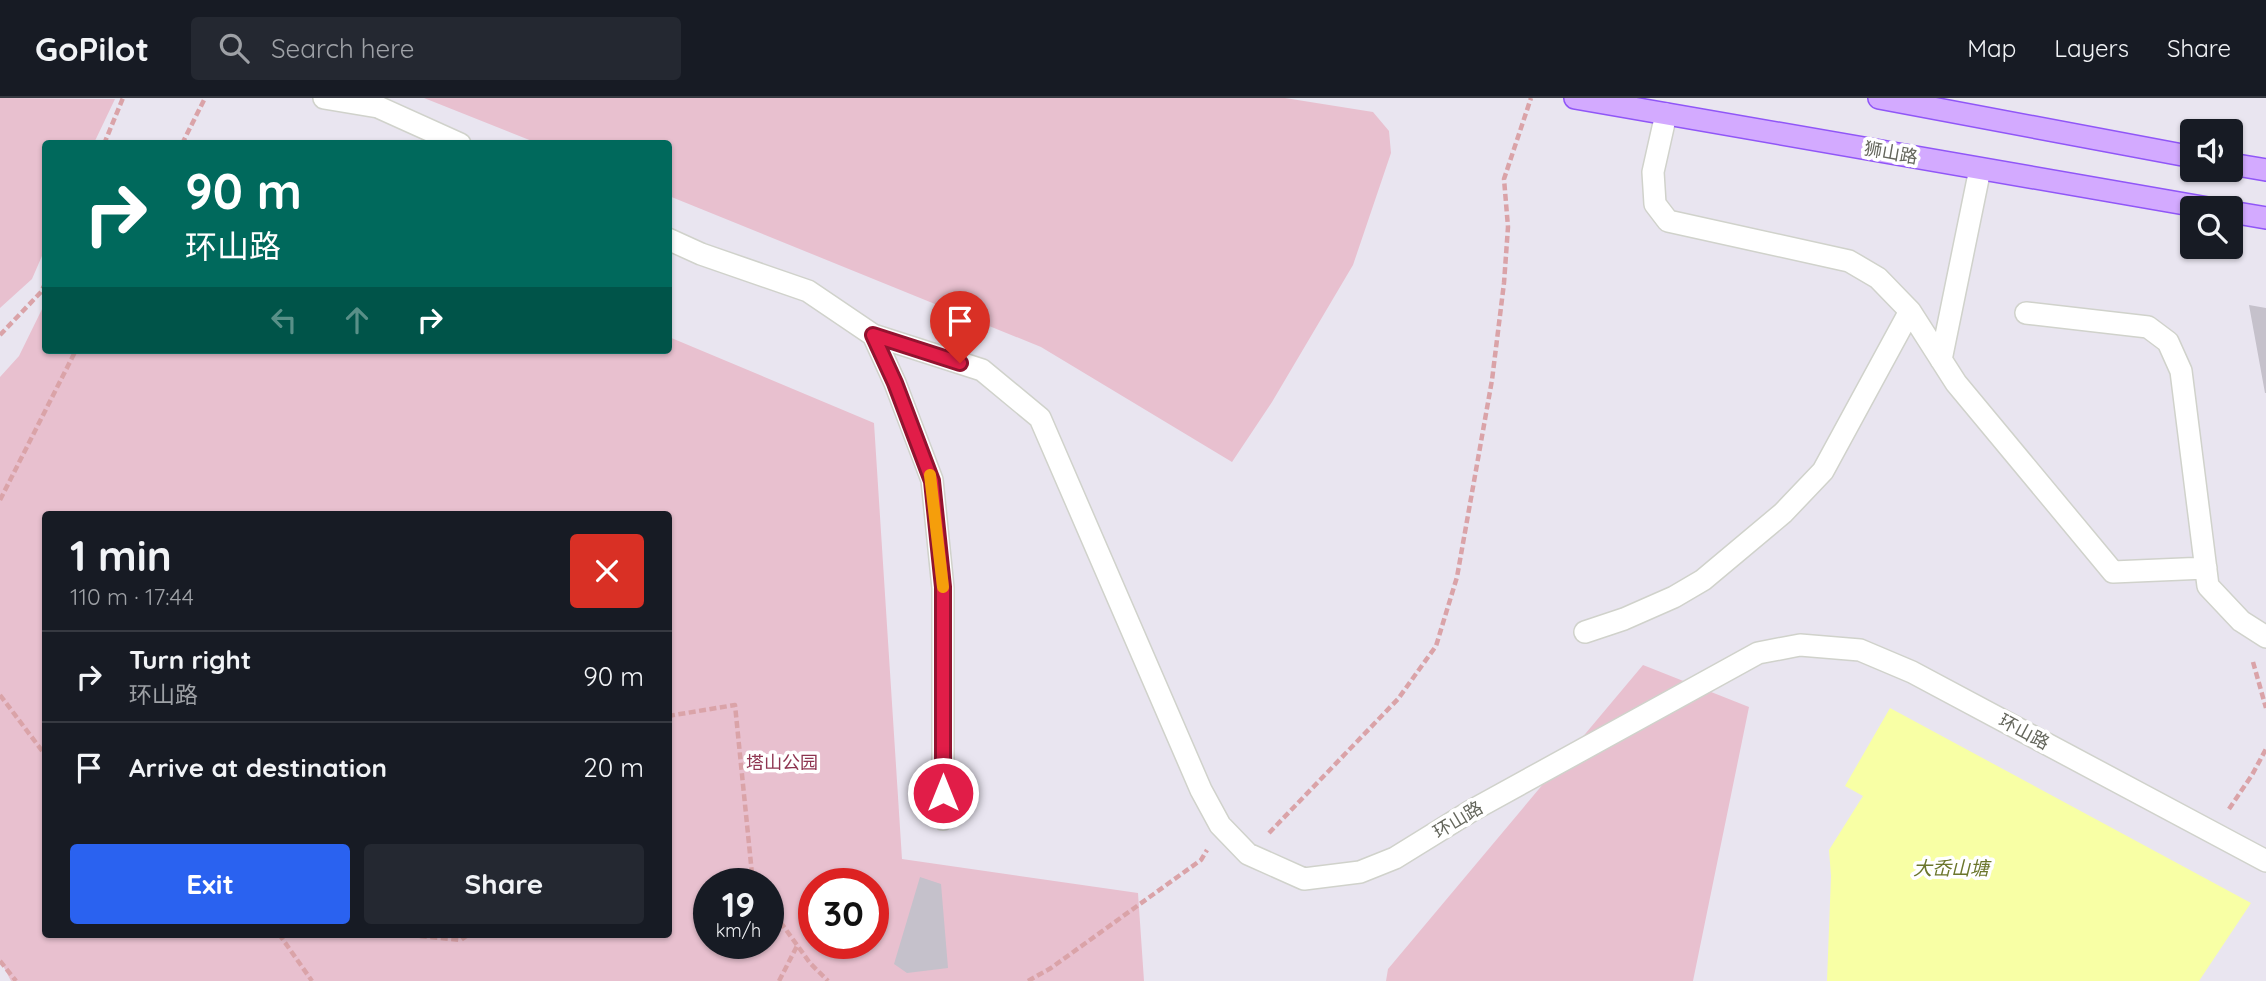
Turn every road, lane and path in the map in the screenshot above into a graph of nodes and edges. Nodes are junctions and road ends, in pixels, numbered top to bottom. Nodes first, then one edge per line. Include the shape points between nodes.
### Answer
1 (123, 98) edge
2 (205, 98) edge
3 (324, 98) edge
4 (1531, 98) edge
5 (1575, 98) edge
6 (1880, 98) edge
7 (1666, 114) junction
8 (106, 140) edge
9 (183, 140) edge
10 (451, 140) edge
11 (2180, 154) edge
12 (2243, 166) edge
13 (1980, 169) junction
14 (2266, 170) edge
15 (2180, 203) edge
16 (2243, 214) edge
17 (2266, 218) edge
18 (672, 241) edge
19 (42, 290) edge
20 (1910, 312) junction
21 (2026, 313) dead end
22 (0, 335) edge
23 (873, 335) junction
24 (74, 354) edge
25 (1941, 360) junction
26 (0, 500) edge
27 (2206, 568) junction
28 (1586, 632) dead end
29 (2266, 637) edge
30 (0, 695) edge
31 (672, 715) edge
32 (2266, 749) edge
33 (42, 751) edge
34 (943, 819) dead end
35 (1220, 825) junction
36 (2212, 833) junction
37 (1248, 855) junction
38 (2266, 860) edge
39 (751, 868) edge
40 (784, 928) edge
41 (282, 938) edge
42 (440, 938) edge
43 (464, 938) edge
44 (797, 946) junction
45 (0, 961) edge
46 (16, 981) edge
47 (312, 981) edge
48 (779, 981) edge
49 (828, 981) edge
50 (1028, 981) edge

1 - 8 path
2 - 9 path
3 - 10 street via 379,107
4 - 37 path via 1504,179 1508,227 1492,380 1457,577 1436,646 1398,699
5 - 7 main road, 狮山路
6 - 11 main road
7 - 13 main road, 狮山路
7 - 20 street via 1653,172 1656,204 1668,221 1849,261 1878,278
12 - 14 main road
13 - 15 main road, 狮山路
13 - 25 street
16 - 17 main road
18 - 23 street via 808,291
19 - 22 path
20 - 25 street
20 - 28 street via 1823,471 1783,513 1703,580 1674,597
21 - 27 street via 2148,327 2168,342 2181,371
23 - 34 street via 932,481 943,587
23 - 35 street, 环山路 via 982,370 1040,418 1200,790
24 - 26 path
25 - 27 street via 2113,572
27 - 29 street via 2208,586 2241,621
30 - 33 path
31 - 39 path via 735,705
32 - 36 path
35 - 37 street, 环山路
35 - 50 path via 1201,860
36 - 37 street, 环山路 via 1912,672 1860,650 1800,645 1758,653 1471,811 1395,858 1360,872 1304,879
36 - 38 street, 环山路
40 - 44 path
41 - 47 path
42 - 43 path
44 - 48 path
44 - 49 path
45 - 46 path

